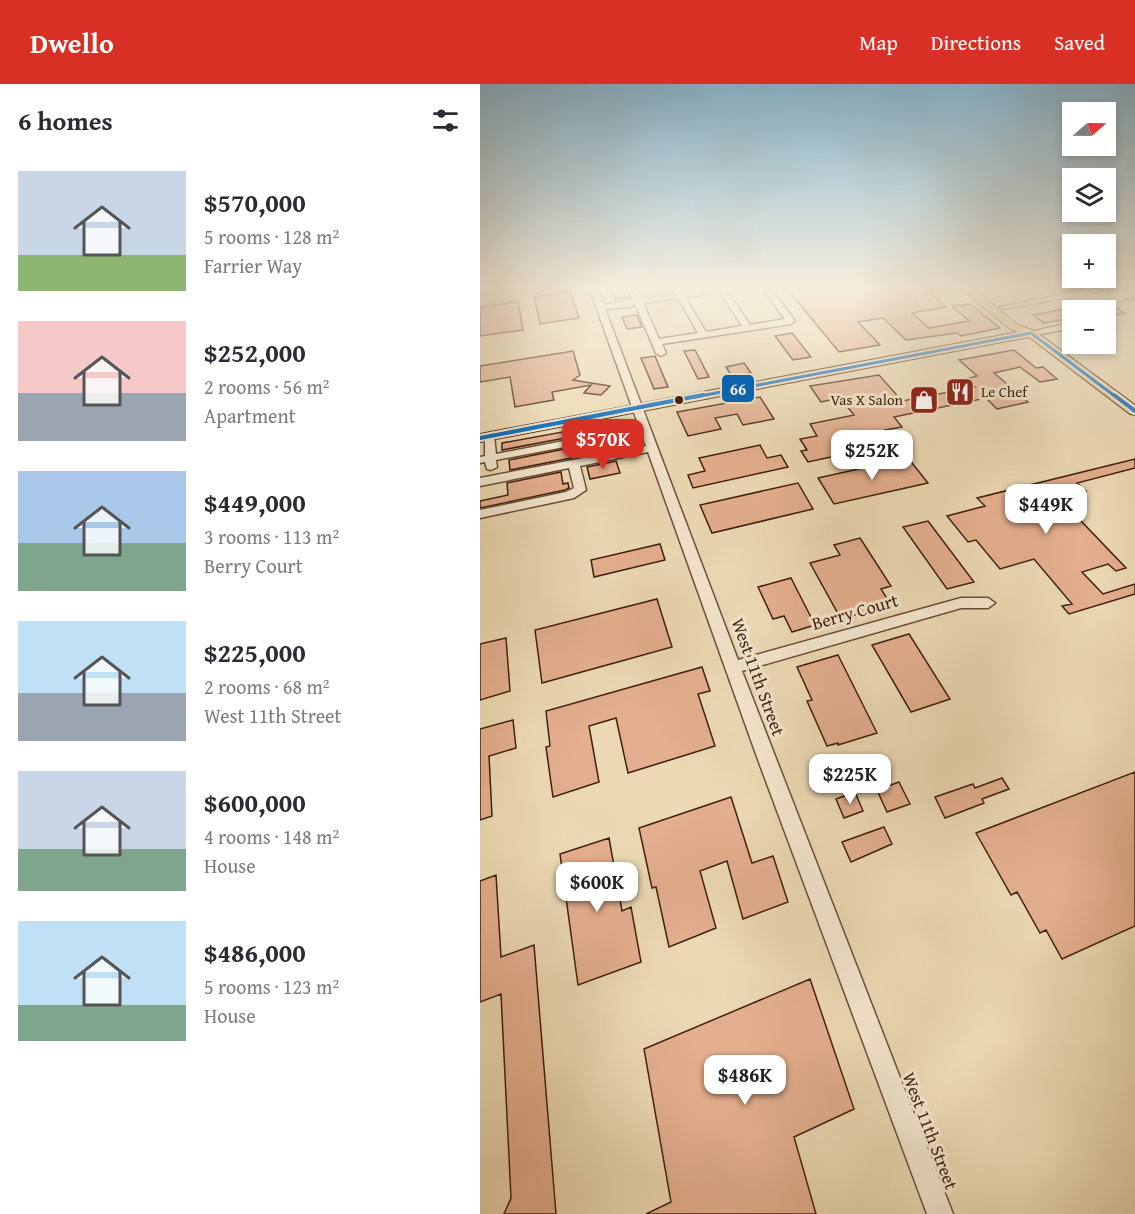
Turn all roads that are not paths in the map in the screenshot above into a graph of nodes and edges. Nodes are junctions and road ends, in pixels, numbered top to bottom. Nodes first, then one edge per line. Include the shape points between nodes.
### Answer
1 (615, 340) edge
2 (672, 340) edge
3 (995, 340) edge
4 (1040, 340) edge
5 (657, 342) joint
6 (661, 353) dead end
7 (639, 407) junction
8 (1135, 411) edge
9 (484, 437) edge
10 (652, 448) junction
11 (615, 455) junction
12 (485, 459) edge
13 (574, 463) junction
14 (486, 481) edge
15 (480, 514) edge
16 (988, 603) dead end
17 (734, 667) junction
18 (940, 1214) edge

1 - 7 street, West 11th Street
2 - 5 street
3 - 7 main road
4 - 8 main road
5 - 6 street
7 - 9 main road
7 - 10 street, West 11th Street
9 - 12 street
10 - 11 street
10 - 17 street, West 11th Street
11 - 12 street via 610,435
11 - 13 street
12 - 14 street
13 - 14 street
13 - 15 street via 580,490
16 - 17 street, Berry Court via 961,603
17 - 18 street, West 11th Street

